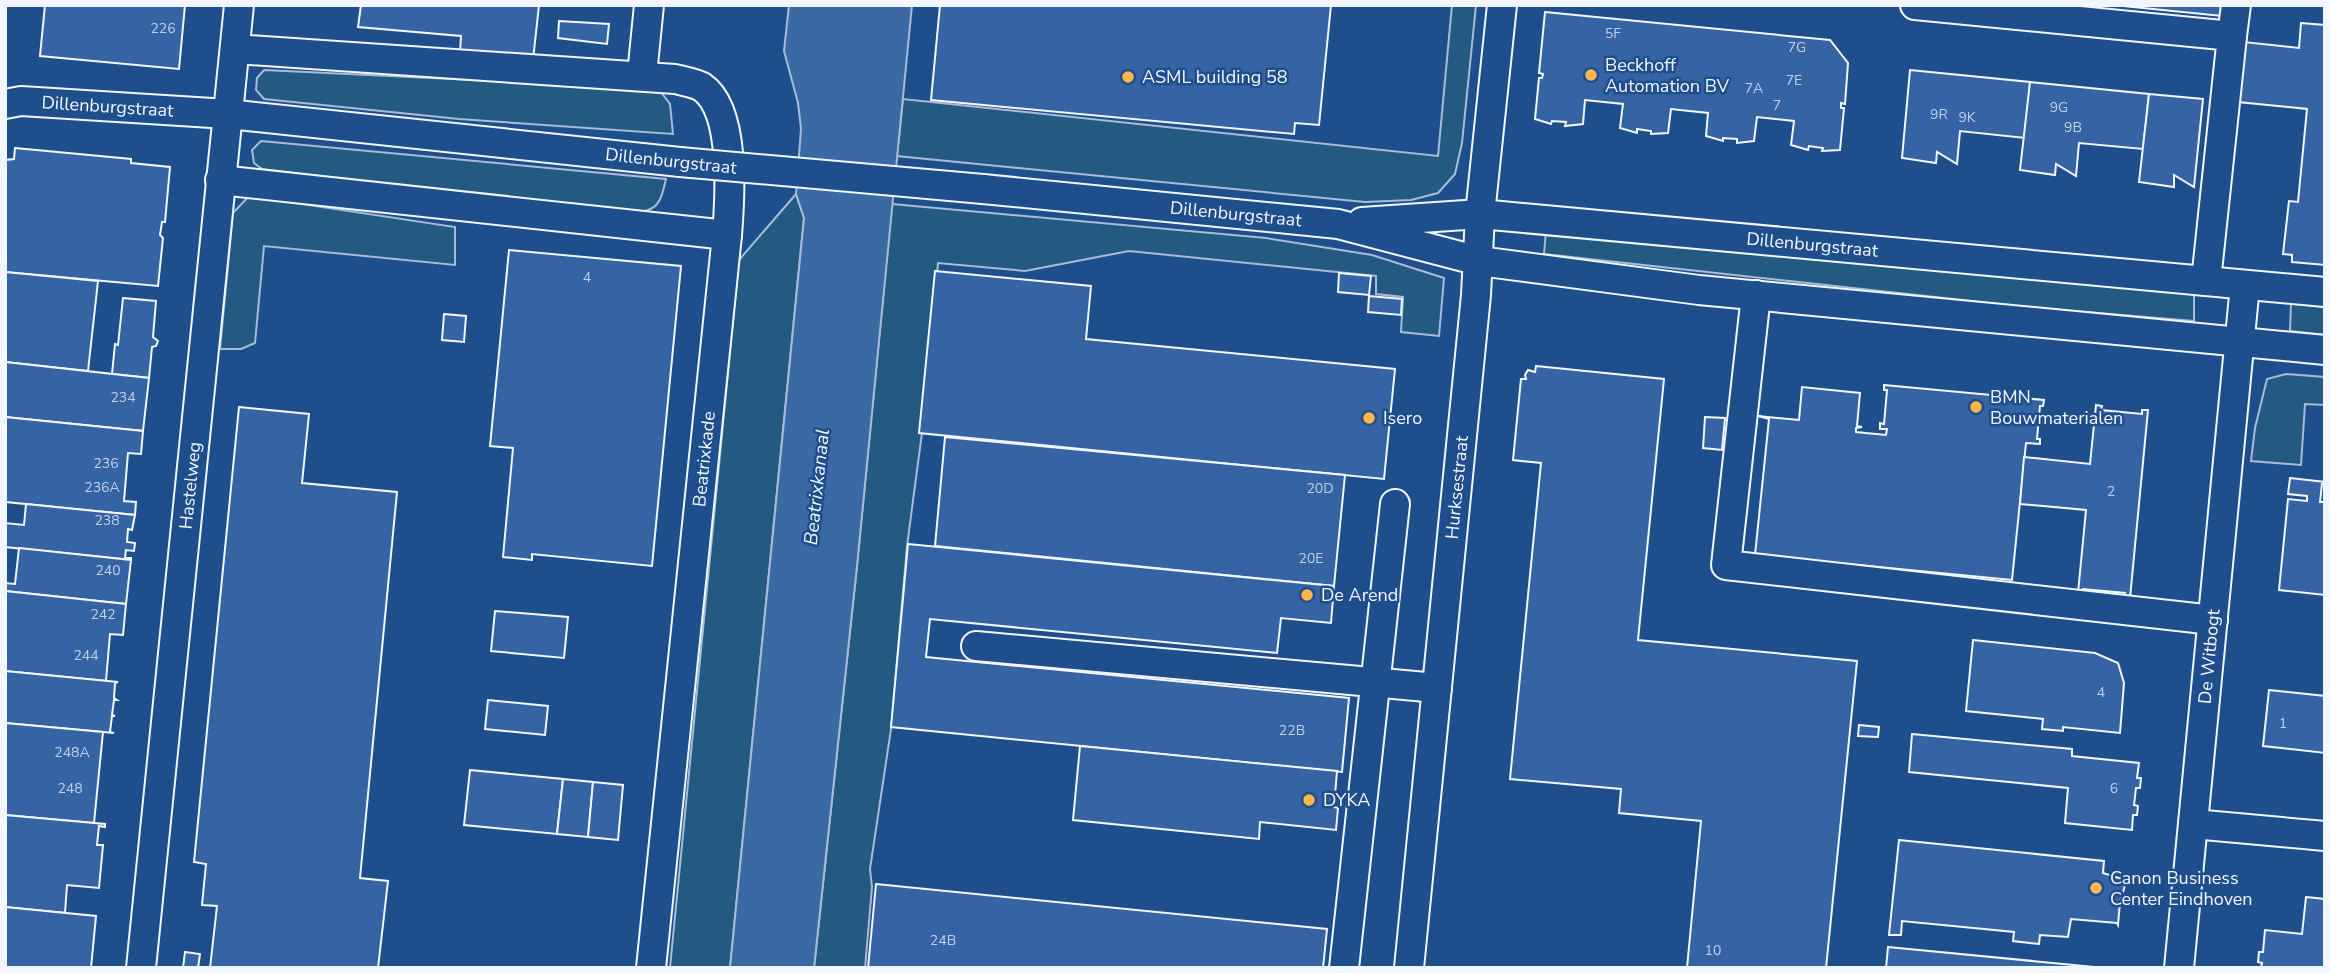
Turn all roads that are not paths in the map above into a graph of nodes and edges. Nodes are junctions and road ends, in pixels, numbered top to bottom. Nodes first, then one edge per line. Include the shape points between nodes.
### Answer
1 (239, 5) edge
2 (649, 5) edge
3 (1502, 5) edge
4 (1915, 5) edge
5 (2236, 5) edge
6 (2232, 36) junction
7 (235, 49) junction
8 (642, 75) junction
9 (5, 104) edge
10 (228, 114) junction
11 (220, 180) junction
12 (1480, 214) junction
13 (1338, 223) junction
14 (727, 236) junction
15 (1479, 261) junction
16 (2206, 281) junction
17 (2245, 285) junction
18 (2325, 292) edge
19 (1756, 295) junction
20 (2239, 343) junction
21 (2325, 350) edge
22 (1395, 504) dead end
23 (2213, 620) junction
24 (976, 646) dead end
25 (1375, 684) junction
26 (1437, 688) junction
27 (2193, 824) junction
28 (2325, 836) edge
29 (141, 968) edge
30 (652, 968) edge
31 (1344, 968) edge
32 (1409, 968) edge
33 (2179, 968) edge

1 - 7 street, Hastelweg
2 - 8 street
3 - 12 street, Hurksestraat
4 - 6 street
5 - 6 street
6 - 16 street
7 - 8 street
7 - 10 street, Hastelweg
8 - 14 street, Beatrixkade via 701,87 716,104 727,143 731,191
9 - 10 street, Dillenburgstraat via 21,101
10 - 11 street, Hastelweg
10 - 13 street, Dillenburgstraat, bridge via 680,162
11 - 14 street
11 - 29 street, Hastelweg
12 - 13 street, Dillenburgstraat
12 - 15 street, Hurksestraat
12 - 16 street, Dillenburgstraat
13 - 15 street, Dillenburgstraat
14 - 30 street, Beatrixkade
15 - 19 street, Dillenburgstraat
15 - 26 street, Hurksestraat
16 - 17 street, Dillenburgstraat
17 - 18 street, Dillenburgstraat
17 - 20 street
19 - 20 street, Dillenburgstraat
19 - 23 street via 1726,565
20 - 21 street, Dillenburgstraat
20 - 23 street, De Witbogt
22 - 25 street
23 - 27 street, De Witbogt
24 - 25 street
25 - 26 street
25 - 31 street
26 - 32 street, Hurksestraat
27 - 28 street
27 - 33 street, De Witbogt

